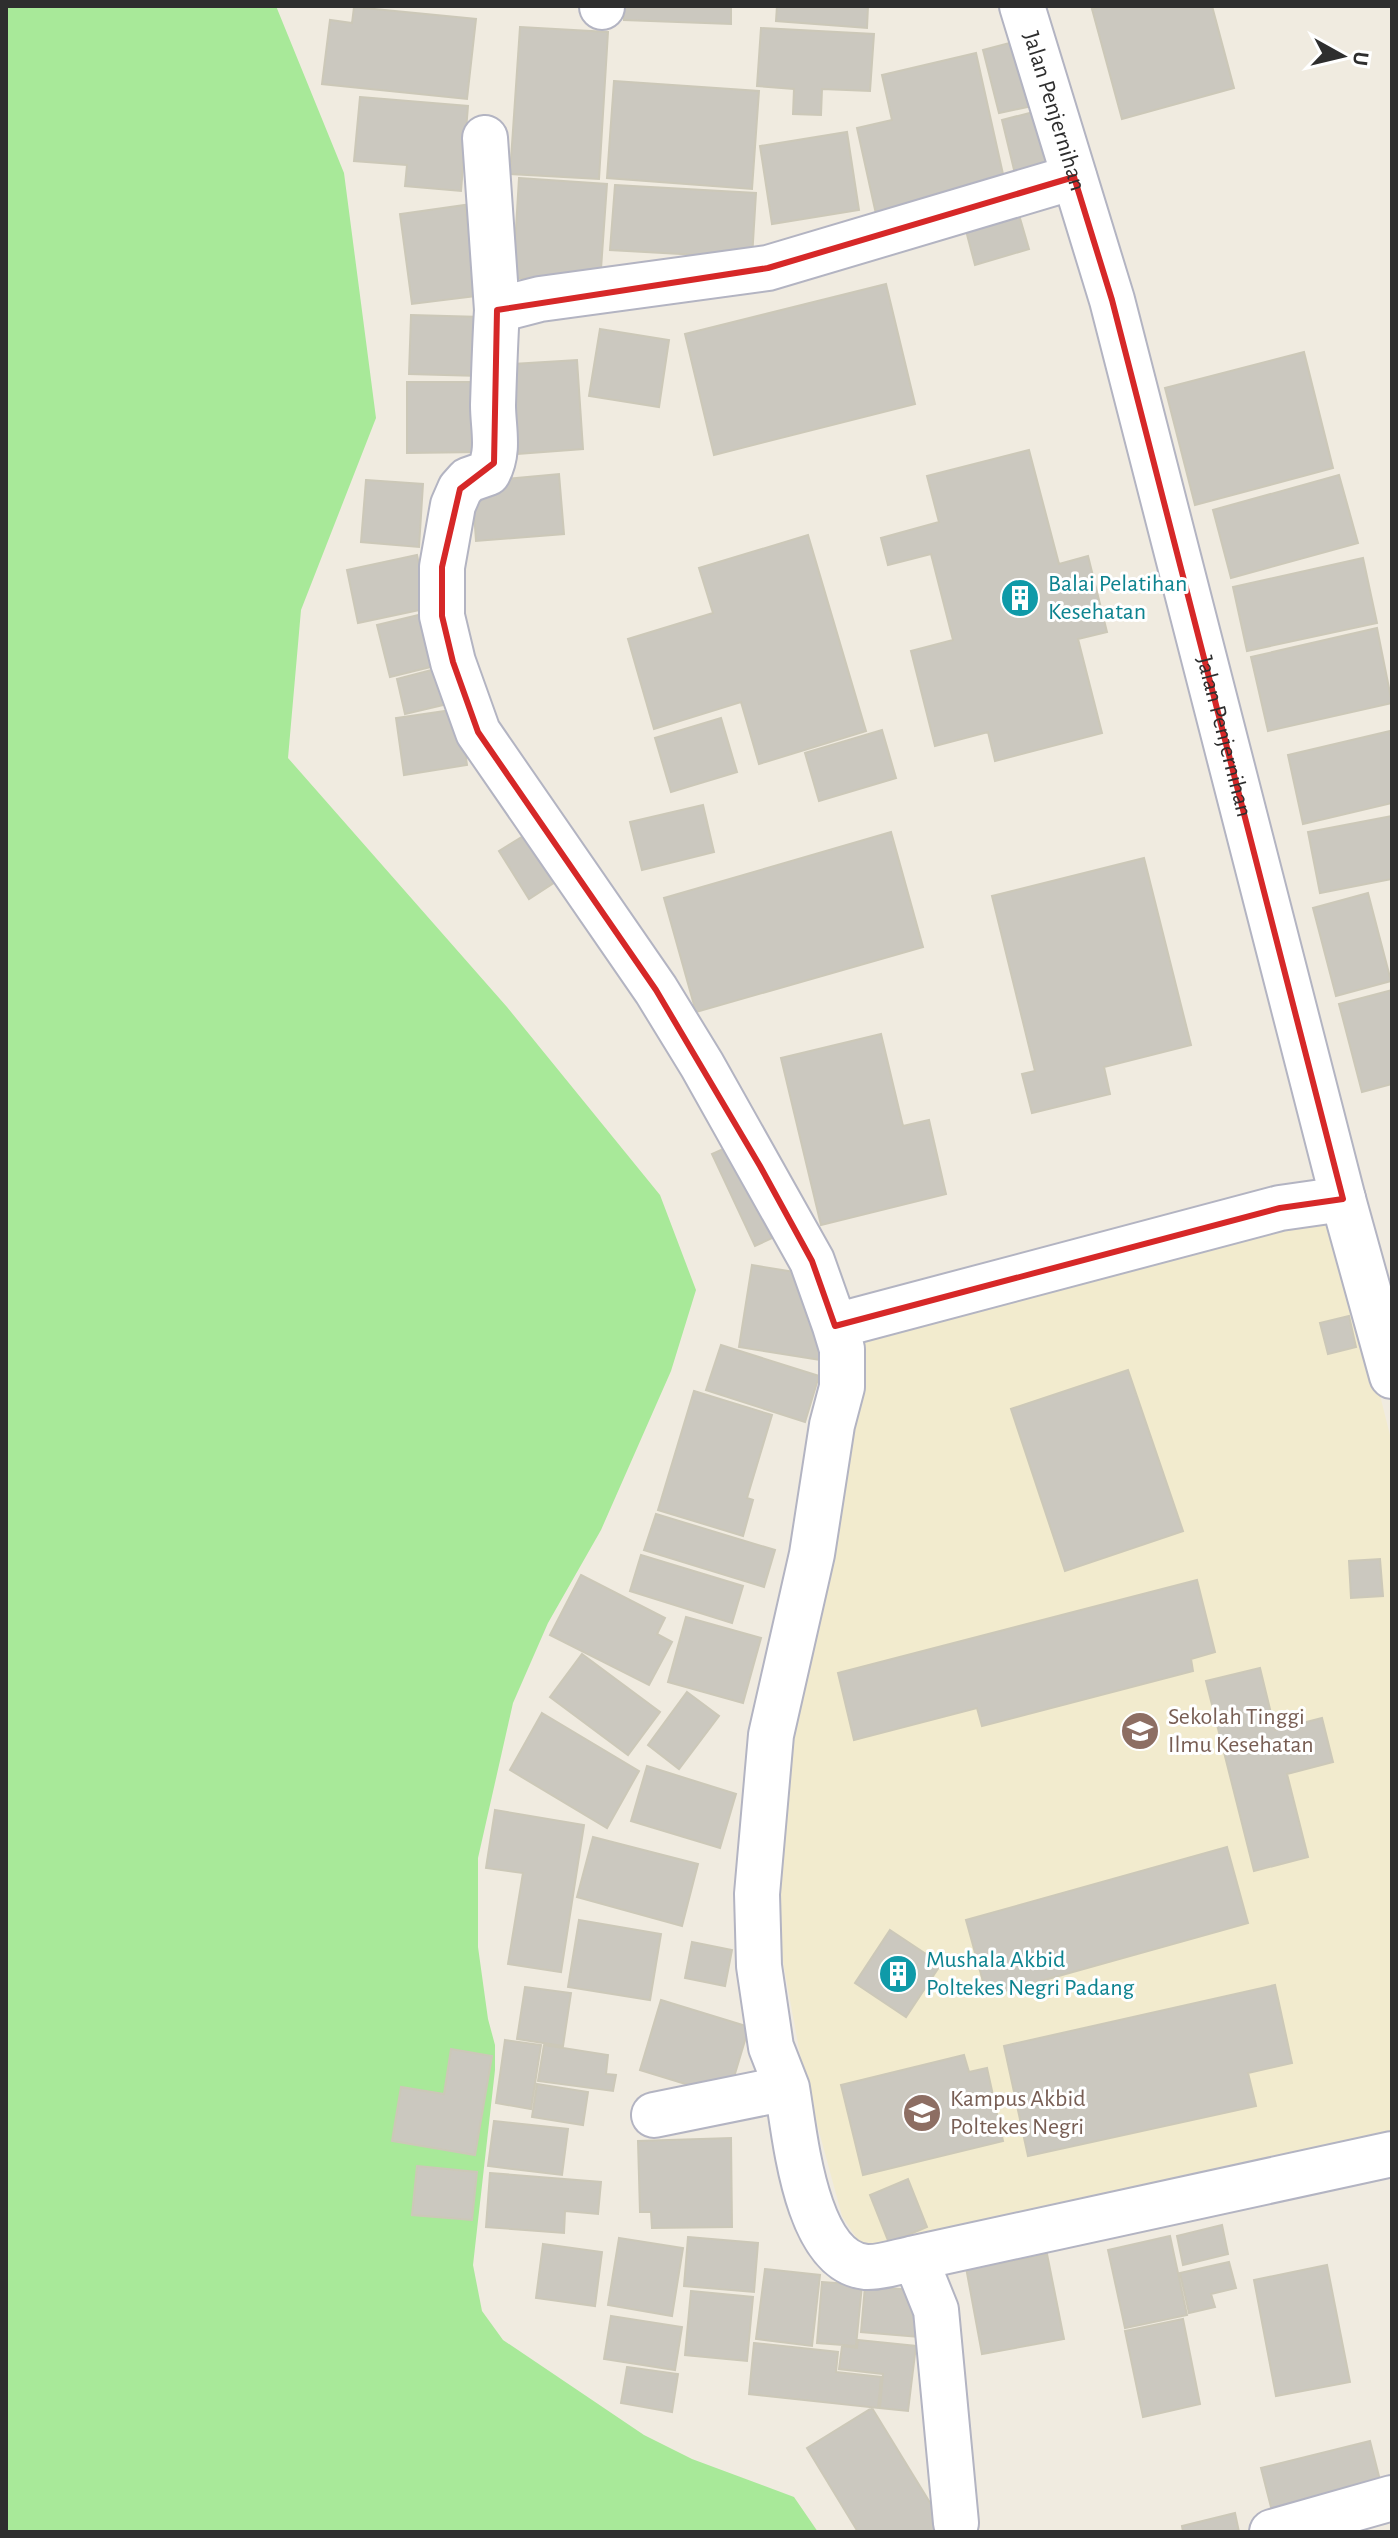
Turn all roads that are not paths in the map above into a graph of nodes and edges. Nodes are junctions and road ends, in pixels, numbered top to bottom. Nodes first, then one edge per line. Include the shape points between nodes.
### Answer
1 (1022, 6) edge
2 (485, 138) dead end
3 (1074, 177) junction
4 (497, 310) junction
5 (1343, 1199) junction
6 (835, 1326) junction
7 (1392, 1376) edge
8 (787, 2088) junction
9 (654, 2115) dead end
10 (1392, 2154) edge
11 (915, 2258) junction
12 (1392, 2498) edge
13 (956, 2523) dead end
14 (1272, 2532) edge

1 - 3 street, Jalan Penjernihan
2 - 4 street
3 - 4 street via 768,268 540,299
3 - 5 street, Jalan Penjernihan via 1112,300
4 - 6 street via 494,463 488,473 460,489 442,567 442,616 453,662 478,732 656,990 753,1153 812,1261
5 - 6 street via 1280,1208
5 - 7 street, Jalan Penjernihan
6 - 8 street via 842,1349 842,1387 771,1735 757,1894 759,1966 771,2047
8 - 9 street
8 - 11 street via 802,2171 826,2242 845,2260 866,2267
10 - 11 street
11 - 13 street via 936,2310
12 - 14 street

